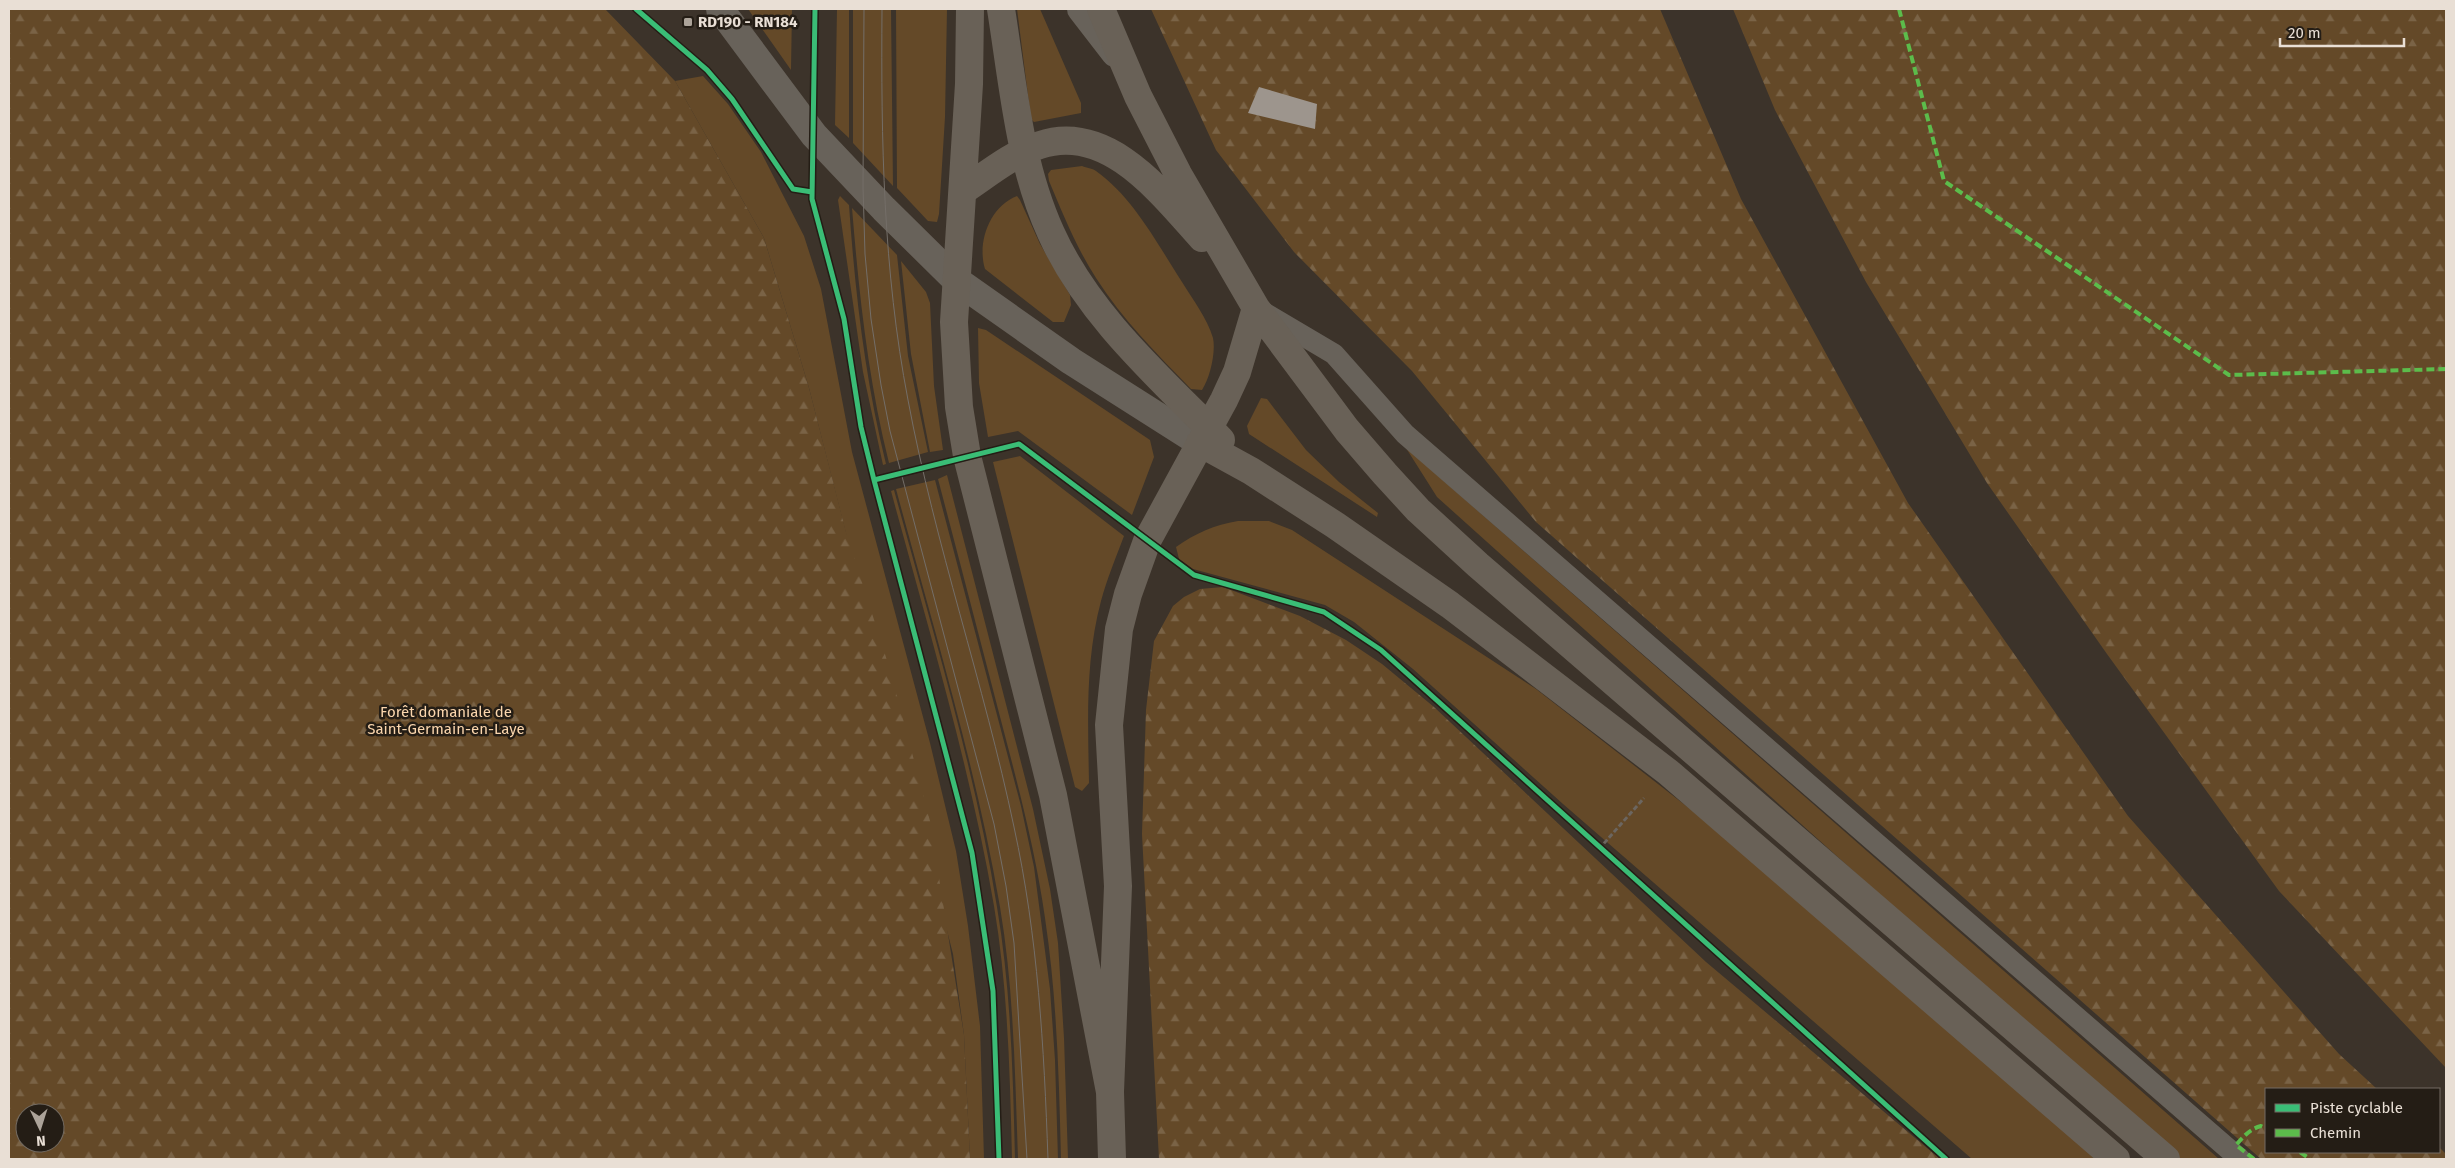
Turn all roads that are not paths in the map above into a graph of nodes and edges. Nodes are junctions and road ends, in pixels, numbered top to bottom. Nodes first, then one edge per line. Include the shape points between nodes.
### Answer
1 (720, 9) edge
2 (970, 9) edge
3 (1001, 9) edge
4 (1081, 9) edge
5 (1101, 9) edge
6 (1124, 64) junction
7 (1025, 152) junction
8 (964, 190) junction
9 (1236, 274) junction
10 (956, 280) junction
11 (1256, 308) junction
12 (1205, 435) junction
13 (1110, 1092) junction
14 (1112, 1159) edge
15 (2116, 1159) edge
16 (2166, 1159) edge
17 (2240, 1159) edge

1 - 10 main road via 814,135
2 - 8 main road
3 - 7 main road
4 - 6 main road
5 - 6 main road
6 - 9 main road via 1178,174
7 - 8 main road
7 - 9 main road via 1068,141 1098,147 1124,161 1152,184
7 - 12 main road via 1051,233 1066,262 1107,321
8 - 10 main road
9 - 11 main road
10 - 12 main road via 1071,361
10 - 13 main road via 955,368 967,456 1053,796
11 - 12 main road via 1237,372
11 - 16 main road via 1347,430 1418,510
11 - 17 lane via 1334,354 1405,434
12 - 13 main road via 1147,541 1119,629 1109,725 1118,886
12 - 15 main road via 1251,471 1450,605 1668,772
13 - 14 main road

